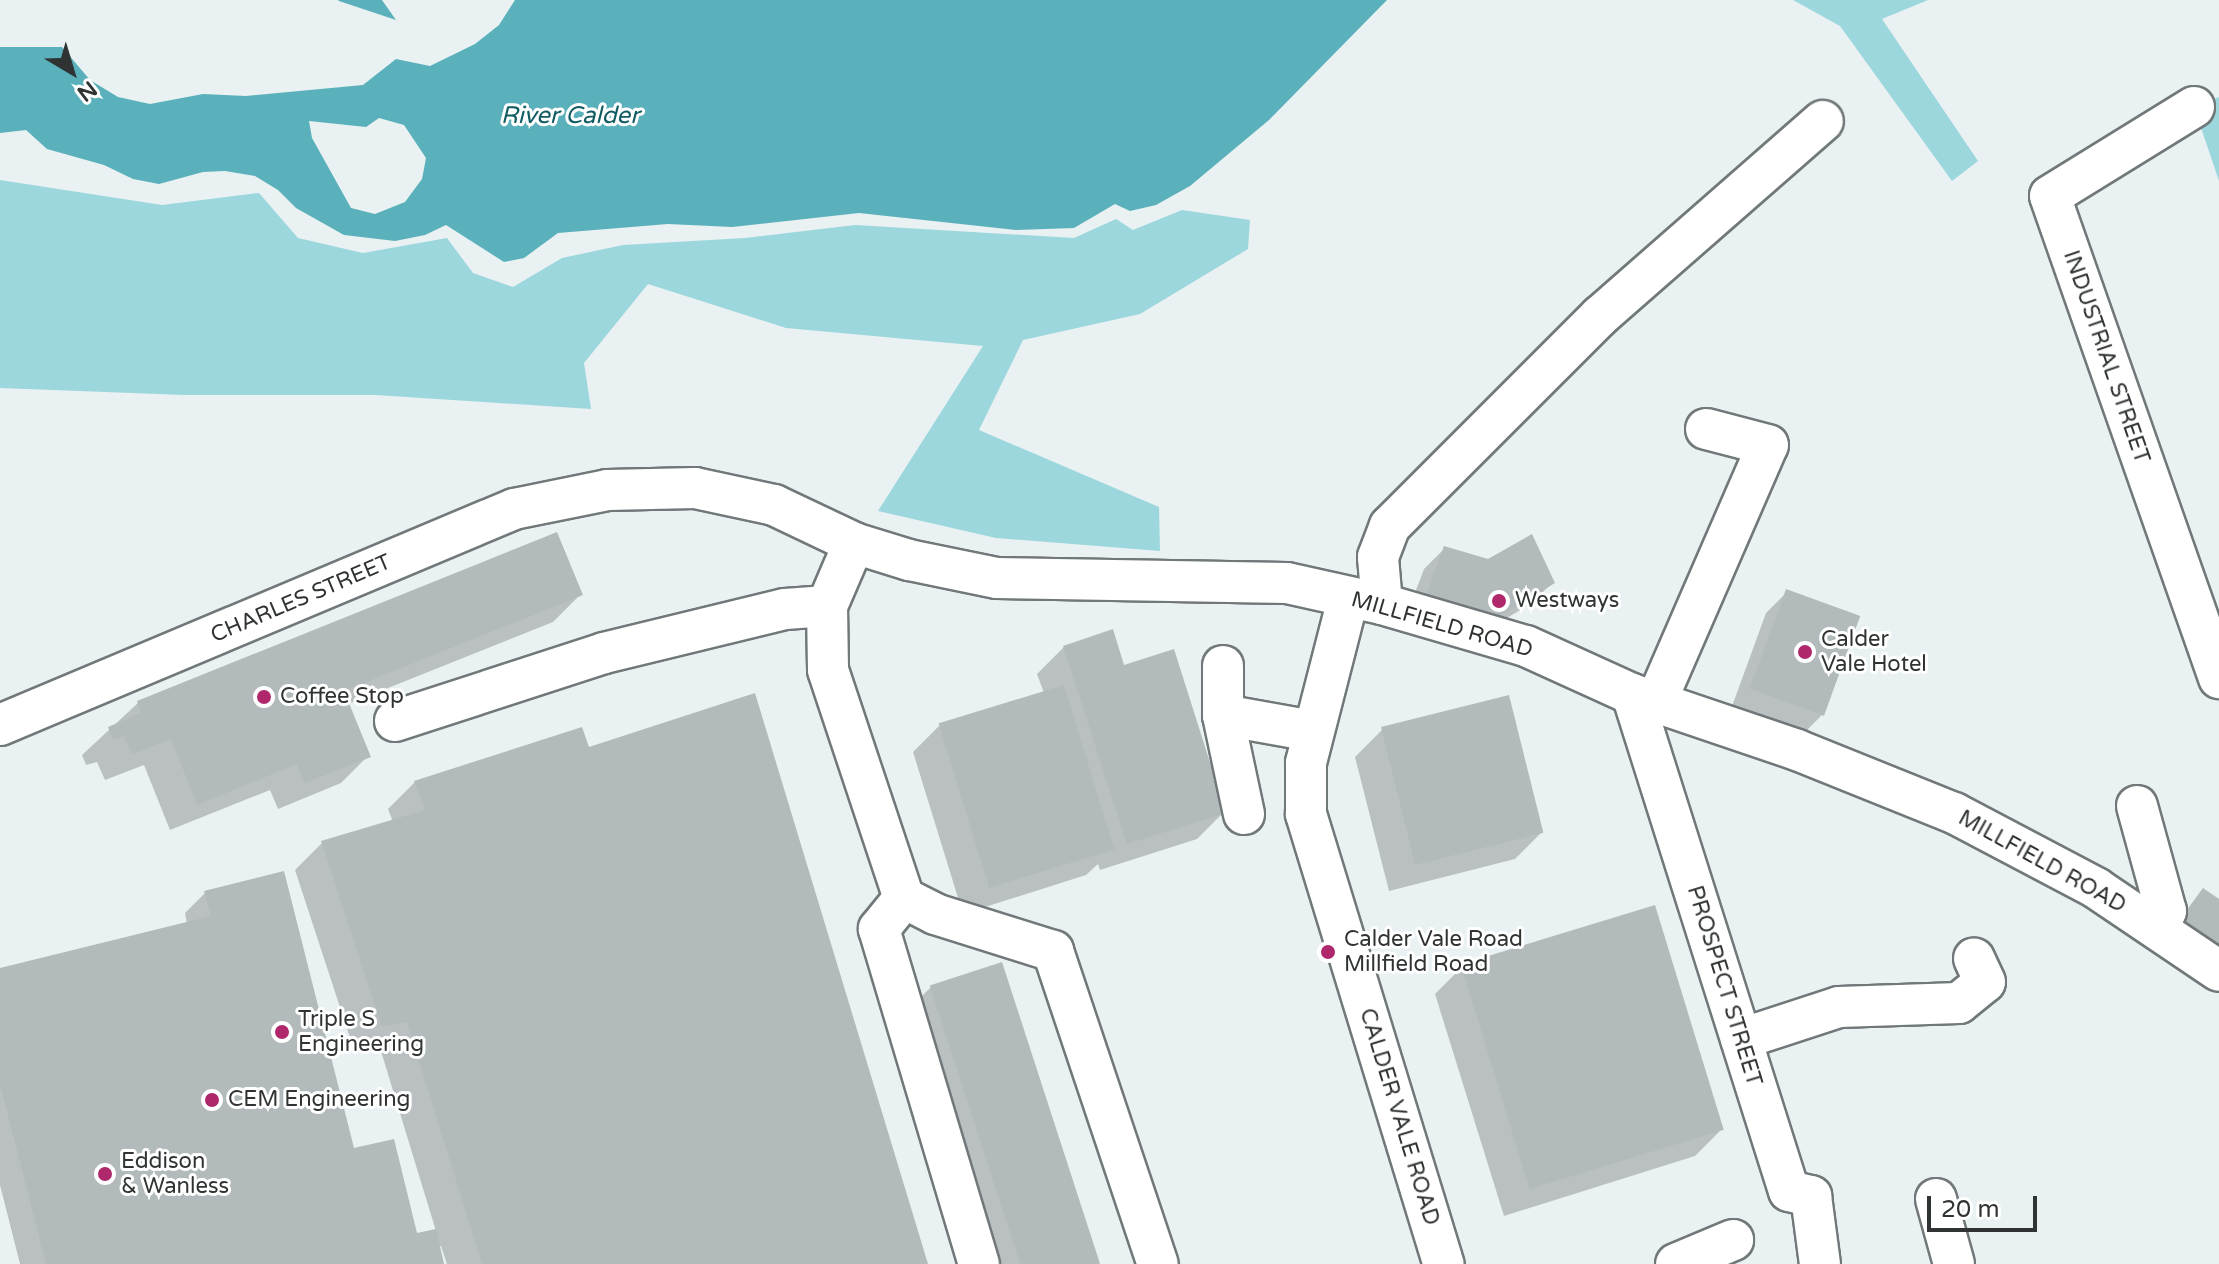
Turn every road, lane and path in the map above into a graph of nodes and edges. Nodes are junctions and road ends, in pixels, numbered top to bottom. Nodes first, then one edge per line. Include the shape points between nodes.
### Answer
1 (2194, 107) dead end
2 (1823, 121) dead end
3 (1706, 429) dead end
4 (607, 490) joint
5 (854, 543) junction
6 (1365, 601) junction
7 (827, 606) junction
8 (1223, 666) dead end
9 (2219, 678) edge
10 (1644, 698) junction
11 (1223, 715) junction
12 (395, 721) dead end
13 (0, 725) edge
14 (1313, 731) junction
15 (2137, 806) dead end
16 (1244, 814) dead end
17 (904, 898) junction
18 (2157, 928) junction
19 (1974, 958) dead end
20 (2219, 971) edge
21 (1741, 1039) junction
22 (1936, 1199) dead end
23 (1733, 1240) dead end
24 (979, 1264) edge
25 (1158, 1264) edge
26 (1444, 1264) edge
27 (1676, 1264) edge
28 (1820, 1264) edge
29 (1954, 1264) edge

1 - 9 street, INDUSTRIAL STREET via 2050,196
2 - 6 street, CALDER VALE ROAD via 1600,316 1390,526
3 - 10 street via 1768,445
4 - 5 street, MILLFIELD ROAD via 695,488 737,496 774,505
4 - 13 street, CHARLES STREET via 514,509
5 - 6 street, MILLFIELD ROAD via 997,578 1287,583
5 - 7 street
6 - 10 street, MILLFIELD ROAD via 1526,646
6 - 14 street, CALDER VALE ROAD
7 - 12 street via 785,609 604,653
7 - 17 street via 828,670
8 - 11 street
10 - 18 street, MILLFIELD ROAD via 1797,750 1954,813 2096,888
10 - 21 street, PROSPECT STREET
11 - 14 street
11 - 16 street
14 - 26 street, CALDER VALE ROAD via 1306,763 1306,814
15 - 18 street via 2166,911
17 - 24 street via 879,929
17 - 25 street via 935,914 1053,951
18 - 20 street, MILLFIELD ROAD
19 - 21 street via 1985,982 1959,1003 1839,1007
21 - 28 street, PROSPECT STREET via 1789,1191 1811,1196
22 - 29 street
23 - 27 street

